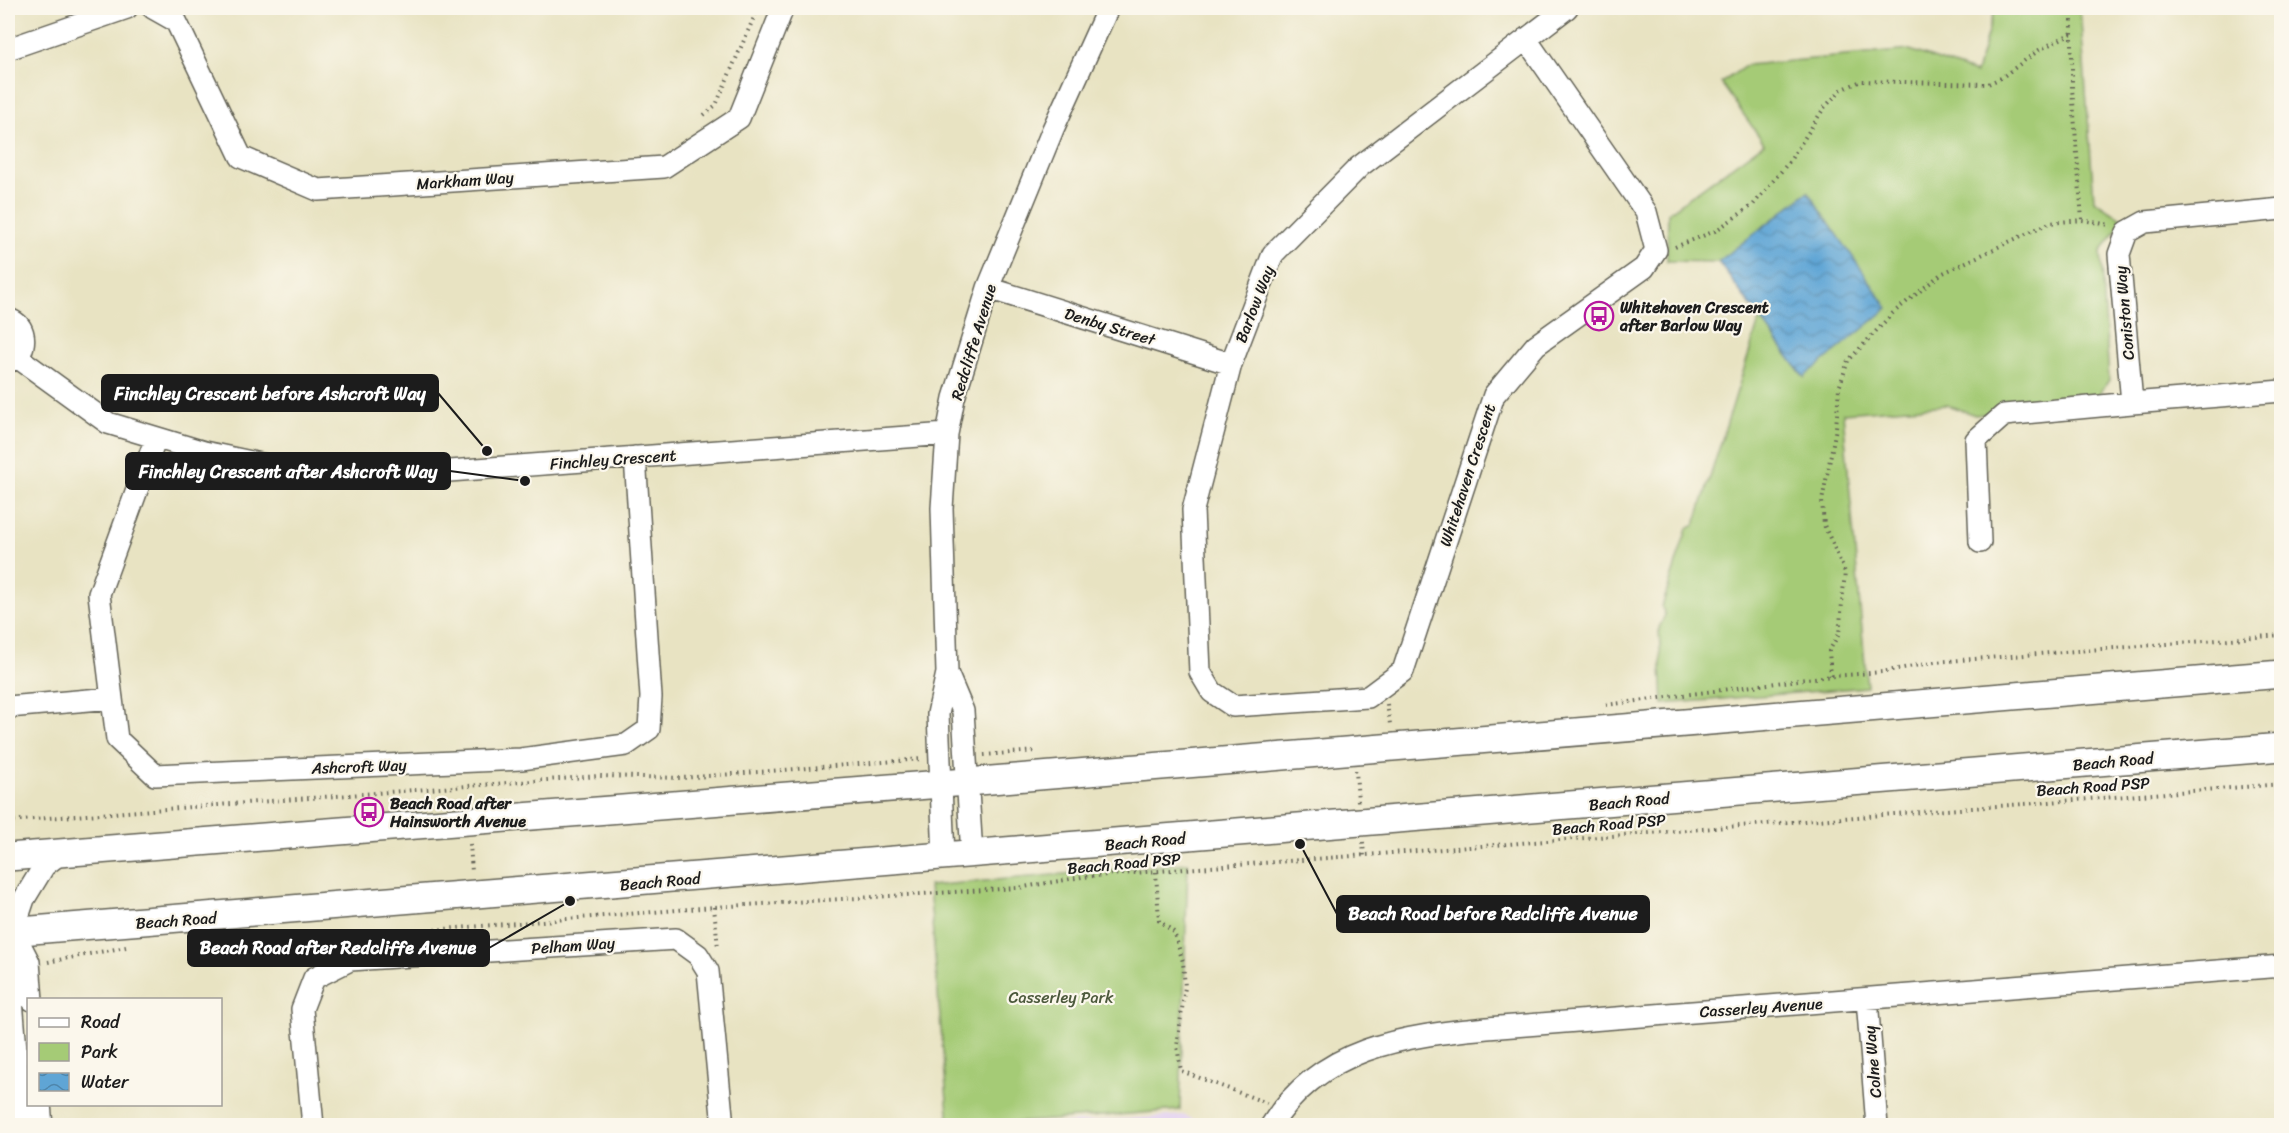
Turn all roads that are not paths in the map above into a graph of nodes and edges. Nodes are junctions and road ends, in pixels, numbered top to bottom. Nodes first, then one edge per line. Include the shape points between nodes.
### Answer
1 (127, 8) edge
2 (153, 8) edge
3 (783, 8) edge
4 (1094, 8) edge
5 (1108, 8) edge
6 (1567, 8) edge
7 (1096, 30) junction
8 (1526, 39) junction
9 (8, 49) edge
10 (2282, 209) edge
11 (988, 288) junction
12 (8, 319) edge
13 (12, 359) edge
14 (1231, 364) junction
15 (2282, 391) edge
16 (2132, 403) junction
17 (948, 434) junction
18 (156, 438) junction
19 (635, 457) junction
20 (1980, 542) dead end
21 (947, 673) junction
22 (2282, 674) edge
23 (1212, 692) joint
24 (112, 698) junction
25 (8, 707) edge
26 (2282, 747) edge
27 (967, 770) junction
28 (939, 771) junction
29 (61, 853) junction
30 (972, 855) junction
31 (8, 857) edge
32 (944, 857) junction
33 (10, 927) edge
34 (2282, 966) edge
35 (32, 998) edge
36 (1867, 999) junction
37 (40, 1106) edge
38 (1276, 1118) edge
39 (22, 1125) edge
40 (42, 1125) edge
41 (313, 1125) edge
42 (723, 1125) edge
43 (1877, 1125) edge

1 - 9 street
2 - 3 street, Markham Way via 176,21 241,157 318,190 664,167 739,118
4 - 7 street, Redcliffe Avenue
5 - 7 street, Redcliffe Avenue
6 - 8 street, Barlow Way
7 - 11 street, Redcliffe Avenue
8 - 14 street, Barlow Way via 1359,167 1273,254
8 - 23 street, Whitehaven Crescent via 1646,212 1656,250 1644,268 1536,345 1494,395 1403,671 1368,697 1233,706
10 - 16 street, Coniston Way via 2145,222 2127,232 2120,254
11 - 14 street, Denby Street
11 - 17 street, Redcliffe Avenue via 954,398
12 - 13 street, Finchley Crescent via 23,331 24,347
13 - 18 street, Finchley Crescent via 108,423
14 - 23 street, Barlow Way via 1193,510 1200,672
15 - 16 street
16 - 20 street via 2004,414 1976,440
17 - 19 street, Finchley Crescent
17 - 21 street, Redcliffe Avenue via 942,508
18 - 19 street, Finchley Crescent via 299,472 409,474
18 - 24 street, Ashcroft Way via 99,594
19 - 24 street, Ashcroft Way via 651,697 649,729 626,745 521,759 155,775 117,739
21 - 27 street, Redcliffe Avenue via 963,711
21 - 28 street, Redcliffe Avenue via 938,714
22 - 27 main road via 1354,750
24 - 25 street
26 - 30 main road, Beach Road
27 - 28 main road
27 - 30 street, Redcliffe Avenue
28 - 29 main road via 468,821
28 - 32 street, Redcliffe Avenue
29 - 31 main road
29 - 33 street via 45,866
30 - 32 main road, Beach Road
32 - 33 main road, Beach Road via 474,896
33 - 35 street via 29,962
33 - 39 street via 9,962
34 - 36 street, Casserley Avenue
36 - 38 street, Casserley Avenue via 1416,1036 1359,1050 1315,1076
36 - 43 street, Colne Way
37 - 40 street
41 - 42 street, Pelham Way via 302,1009 314,978 350,960 676,939 698,955 708,971

